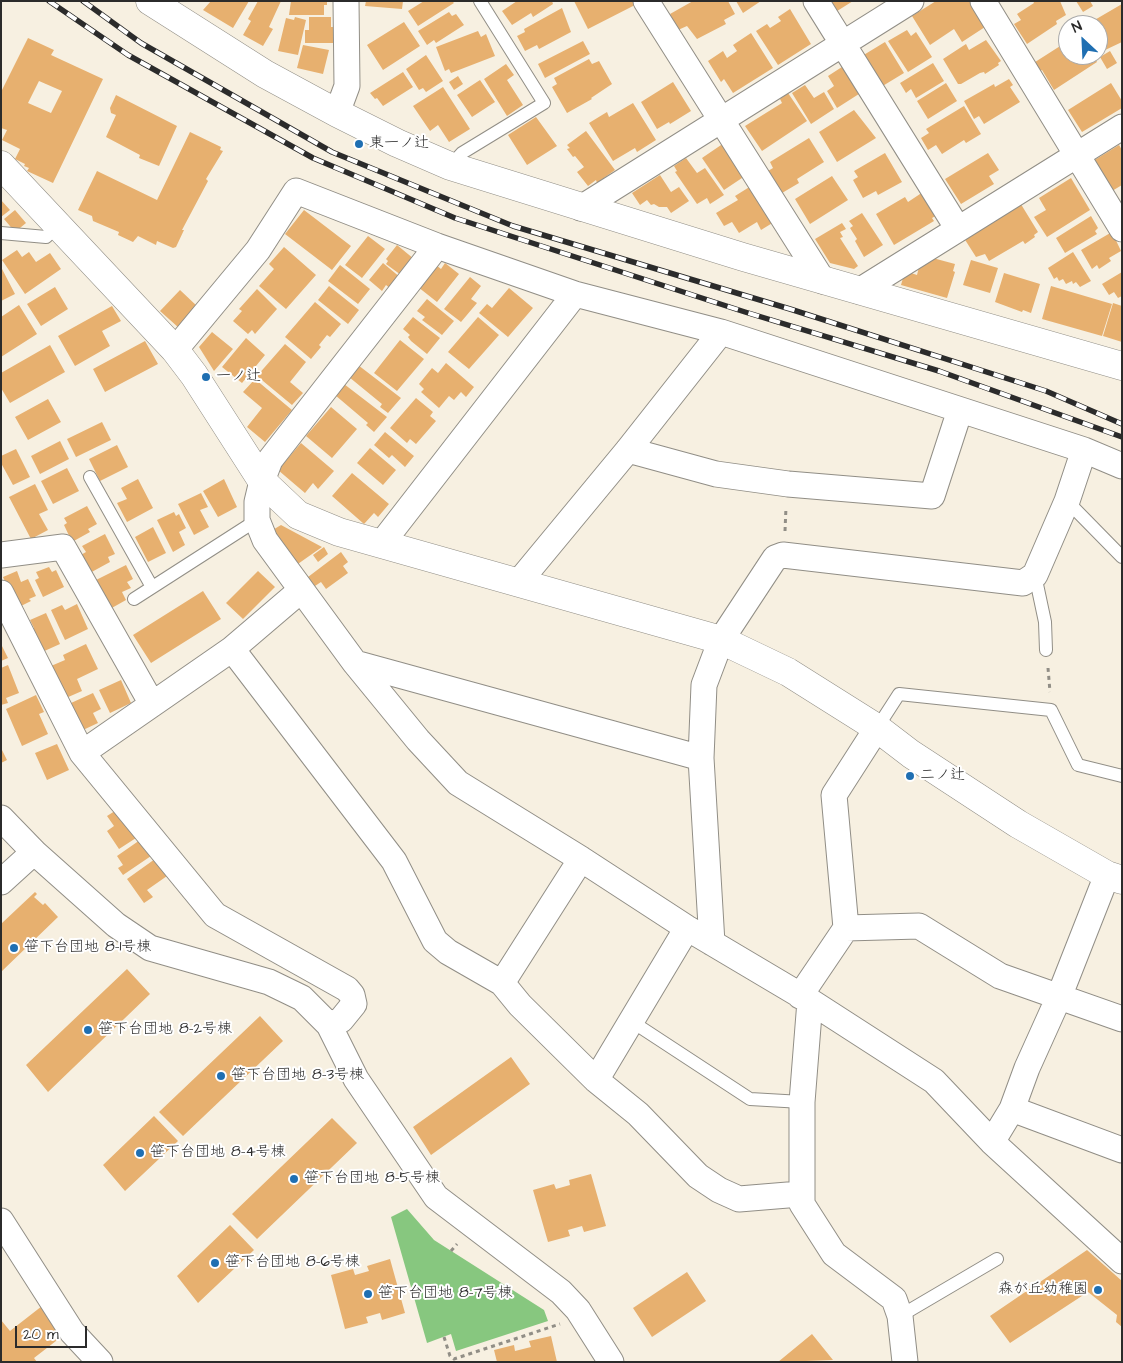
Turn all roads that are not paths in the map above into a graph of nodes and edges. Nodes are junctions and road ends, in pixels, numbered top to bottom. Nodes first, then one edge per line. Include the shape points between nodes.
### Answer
1 (150, 1) edge
2 (346, 1) edge
3 (480, 1) edge
4 (646, 1) edge
5 (816, 1) edge
6 (910, 1) edge
7 (983, 1) edge
8 (842, 44) junction
9 (337, 114) junction
10 (720, 121) junction
11 (1122, 127) edge
12 (1076, 156) junction
13 (1, 165) edge
14 (450, 166) junction
15 (581, 208) junction
16 (59, 225) junction
17 (1122, 229) edge
18 (958, 230) junction
19 (1, 233) edge
20 (437, 246) junction
21 (823, 281) junction
22 (859, 291) junction
23 (575, 294) junction
24 (721, 332) junction
25 (176, 350) junction
26 (1122, 366) edge
27 (960, 410) junction
28 (628, 450) junction
29 (1084, 450) junction
30 (1122, 466) edge
31 (90, 477) dead end
32 (262, 481) junction
33 (1067, 501) junction
34 (257, 520) junction
35 (382, 543) junction
36 (1, 555) edge
37 (1122, 557) edge
38 (1035, 575) junction
39 (518, 583) junction
40 (152, 587) junction
41 (300, 591) junction
42 (1, 593) edge
43 (134, 599) dead end
44 (721, 640) junction
45 (232, 649) junction
46 (1046, 650) road end
47 (355, 663) junction
48 (152, 704) junction
49 (877, 728) junction
50 (82, 753) junction
51 (701, 758) junction
52 (1122, 776) edge
53 (1, 818) edge
54 (34, 852) junction
55 (581, 859) junction
56 (1115, 877) edge
57 (1, 882) edge
58 (687, 928) junction
59 (846, 928) junction
60 (712, 943) junction
61 (502, 983) junction
62 (1059, 997) junction
63 (805, 998) junction
64 (1122, 1019) edge
65 (631, 1021) junction
66 (329, 1025) junction
67 (596, 1080) junction
68 (802, 1102) junction
69 (1012, 1109) junction
70 (992, 1142) junction
71 (1122, 1150) edge
72 (800, 1194) junction
73 (1, 1221) edge
74 (997, 1259) dead end
75 (1122, 1261) edge
76 (900, 1316) junction
77 (100, 1362) edge
78 (611, 1362) edge
79 (905, 1362) edge

1 - 9 street via 265,74
2 - 9 street via 347,86
3 - 14 lane via 544,102 462,153
4 - 10 street
5 - 8 street
6 - 8 street
7 - 12 street
8 - 10 street
8 - 18 street
9 - 14 street
10 - 15 street
10 - 21 street
11 - 12 street
12 - 17 street
12 - 18 street
13 - 16 street
14 - 15 street
15 - 21 street
16 - 19 lane via 46,237
16 - 25 street
18 - 22 street
20 - 23 street
20 - 25 street via 296,191 258,250
20 - 32 street via 270,460
21 - 22 street
22 - 26 street
23 - 24 street
23 - 35 street
24 - 27 street
24 - 28 street
25 - 32 street
27 - 28 street via 932,496 788,484 716,474
27 - 29 street
28 - 39 street
29 - 30 street
29 - 33 street
31 - 40 lane
32 - 34 street
32 - 35 street via 298,515 339,532
33 - 37 lane
33 - 38 street
34 - 40 lane
34 - 41 street via 265,540
35 - 39 street
36 - 48 street via 63,547
38 - 44 street via 1023,583 783,555 775,558
38 - 46 lane via 1045,622
39 - 44 street
40 - 43 lane
41 - 45 street
41 - 47 street
42 - 50 street
44 - 49 street via 788,672
44 - 51 street via 704,685
45 - 48 street
45 - 61 street via 394,861 435,941
47 - 51 street
47 - 55 street via 458,783
48 - 50 street
49 - 52 lane via 899,694 1051,710 1078,765
49 - 56 street via 910,754 1018,824
49 - 59 street via 834,795
50 - 66 street via 216,915 347,988 354,1004 341,1020
51 - 60 street
53 - 54 street
54 - 57 street
54 - 66 street via 116,925 150,948 268,982 302,998
55 - 58 street
55 - 61 street
56 - 62 street
58 - 60 street
58 - 65 street
59 - 62 street via 919,926 1000,976
59 - 63 street
60 - 63 street
61 - 67 street
62 - 64 street
62 - 69 street via 1026,1068
63 - 68 street
63 - 70 street via 934,1081
65 - 67 street
65 - 68 lane via 750,1099
66 - 78 street via 356,1079 436,1197 561,1292 578,1310
67 - 72 street via 638,1114 698,1176 719,1190 739,1199
68 - 72 street
69 - 70 street
69 - 71 street
70 - 75 street
72 - 76 street via 802,1204 834,1254 894,1299
73 - 77 street via 72,1332
74 - 76 lane
76 - 79 street

